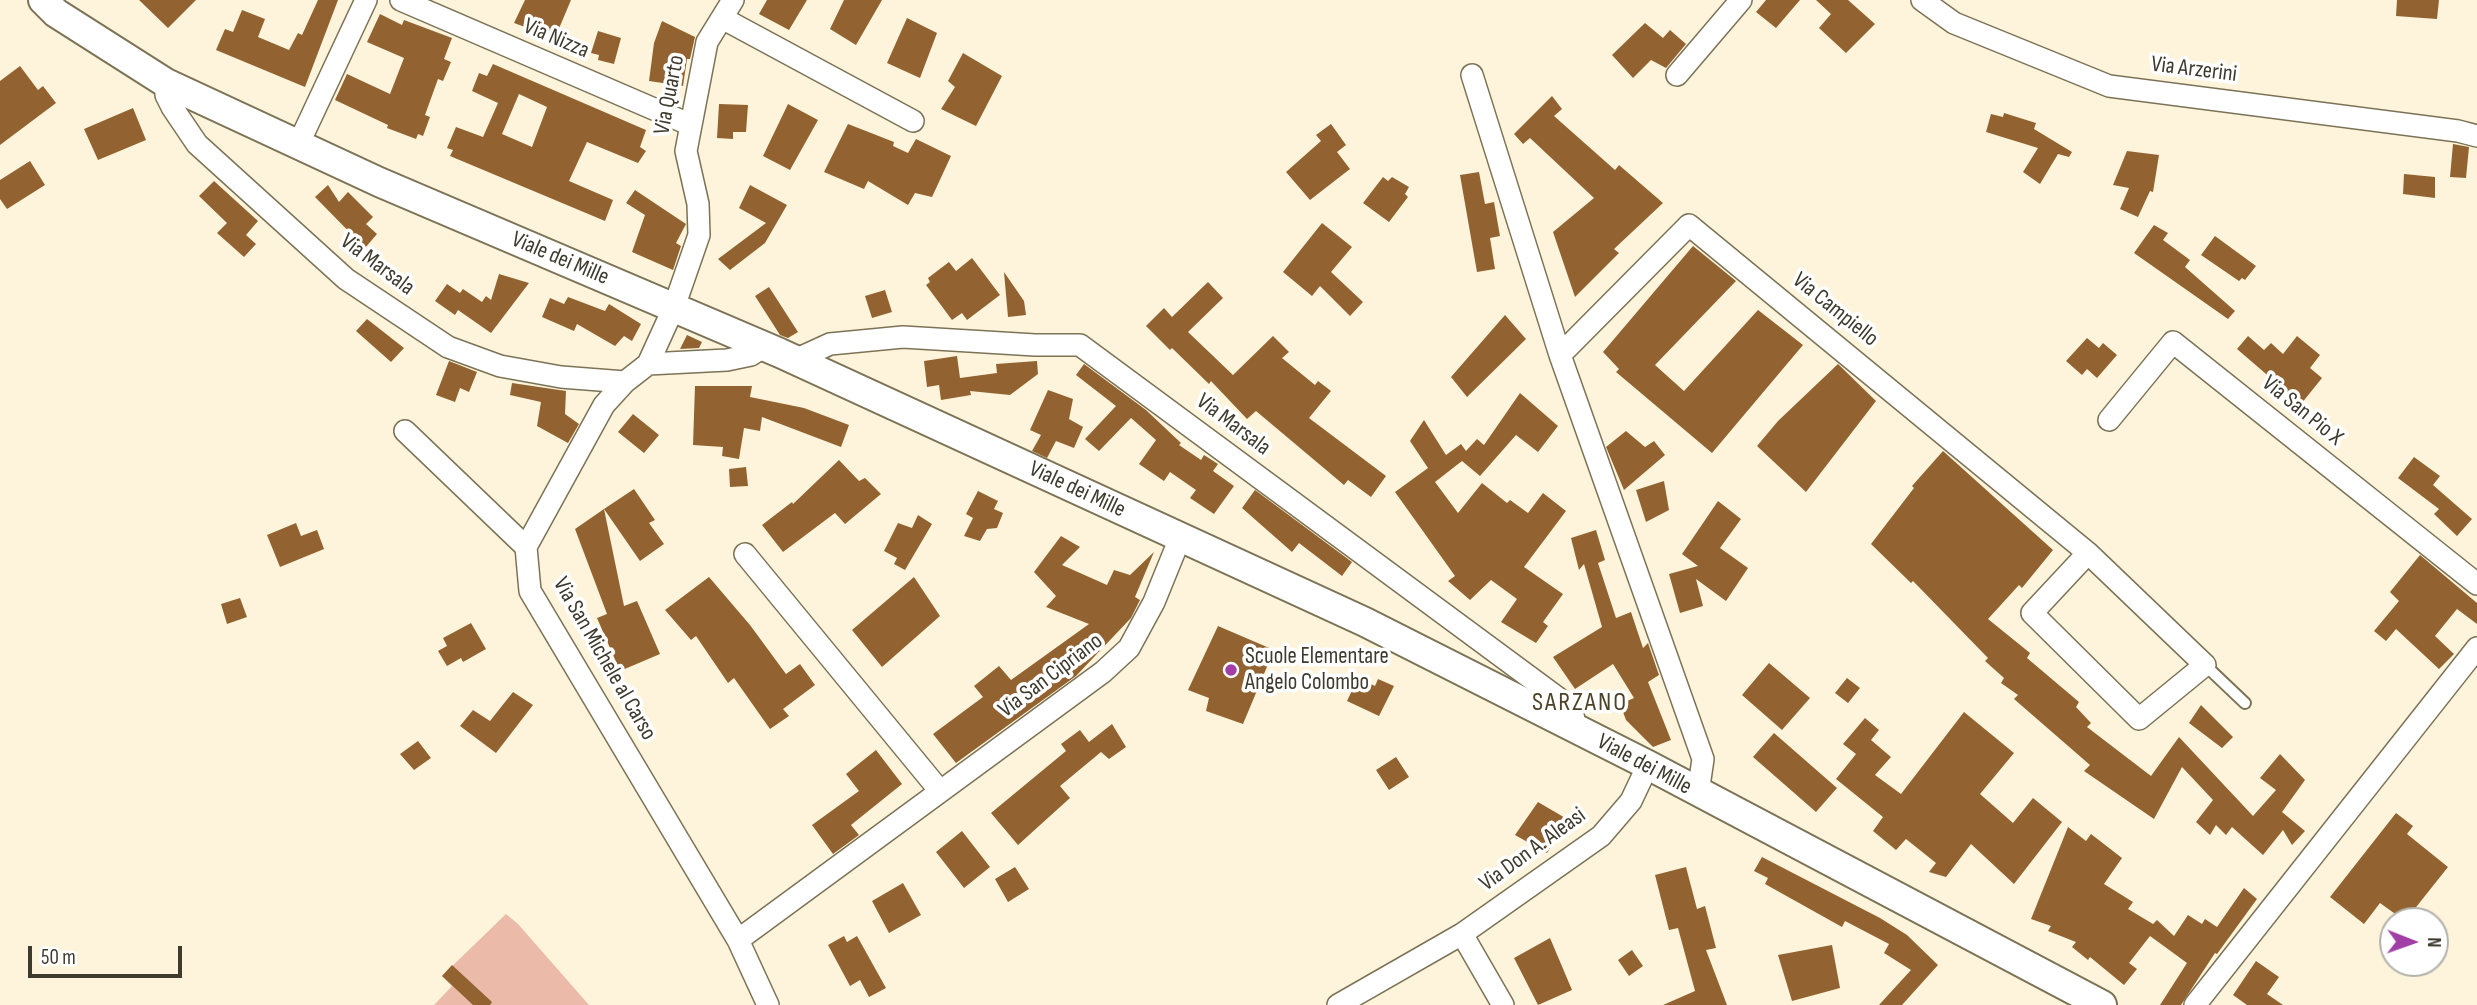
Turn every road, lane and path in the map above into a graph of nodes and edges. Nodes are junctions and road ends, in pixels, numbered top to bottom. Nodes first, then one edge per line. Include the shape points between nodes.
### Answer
1 (43, 0) edge
2 (366, 0) edge
3 (401, 0) edge
4 (1741, 0) edge
5 (1922, 0) edge
6 (727, 9) edge
7 (1472, 75) dead end
8 (1677, 75) dead end
9 (166, 83) junction
10 (913, 121) dead end
11 (691, 125) junction
12 (2477, 136) edge
13 (299, 145) junction
14 (674, 307) junction
15 (765, 346) junction
16 (1560, 355) junction
17 (795, 360) junction
18 (649, 365) junction
19 (625, 382) junction
20 (2109, 421) dead end
21 (405, 431) dead end
22 (1180, 538) junction
23 (526, 547) junction
24 (2088, 553) junction
25 (745, 554) dead end
26 (2477, 584) edge
27 (2477, 648) edge
28 (2205, 664) junction
29 (2245, 702) dead end
30 (1576, 728) junction
31 (1648, 765) junction
32 (940, 791) junction
33 (1698, 793) junction
34 (1462, 934) junction
35 (738, 940) junction
36 (2068, 998) edge
37 (768, 1005) edge
38 (1338, 1005) edge
39 (1503, 1005) edge
40 (2102, 1005) edge
41 (2195, 1005) edge

1 - 9 main road, Viale dei Mille via 56,13
2 - 13 street
3 - 11 street, Via Nizza
4 - 8 street
5 - 12 street, Via Arzerini via 1954,23 2109,86
6 - 10 street, Via Quarto
6 - 11 street, Via Quarto via 707,42
7 - 16 street
9 - 13 main road, Viale dei Mille
9 - 19 street, Via Marsala via 172,107 197,144 346,279 449,347 500,366
11 - 14 street, Via Quarto via 686,151 698,204 699,235
13 - 14 main road, Viale dei Mille
14 - 15 main road, Viale dei Mille
14 - 18 street
15 - 17 main road, Viale dei Mille
15 - 18 street via 751,355 727,360
16 - 24 street, Via Campiello via 1689,225
16 - 33 street via 1703,759
17 - 22 main road, Viale dei Mille
17 - 30 street, Via Marsala via 830,344 903,337 1080,345 1566,704
18 - 19 street
19 - 23 street via 604,405
20 - 26 street, Via San Pio X via 2173,342
21 - 23 street
22 - 30 main road, Viale dei Mille via 1365,622
22 - 32 street, Via San Cipriano via 1129,648
23 - 35 street, Via San Michele al Carso via 530,591
24 - 28 street, Via Campiello
24 - 28 street via 2032,613 2139,719
25 - 32 street
27 - 41 street
28 - 29 lane
30 - 31 main road, Viale dei Mille
31 - 33 main road, Viale dei Mille
31 - 34 street, Via Don A. Aleasi via 1631,801 1601,836
32 - 35 street, Via San Cipriano
33 - 36 main road, Viale dei Mille
34 - 38 street, Via Don A. Aleasi
34 - 39 street
35 - 37 street, Via San Michele al Carso
36 - 40 main road, Viale dei Mille

